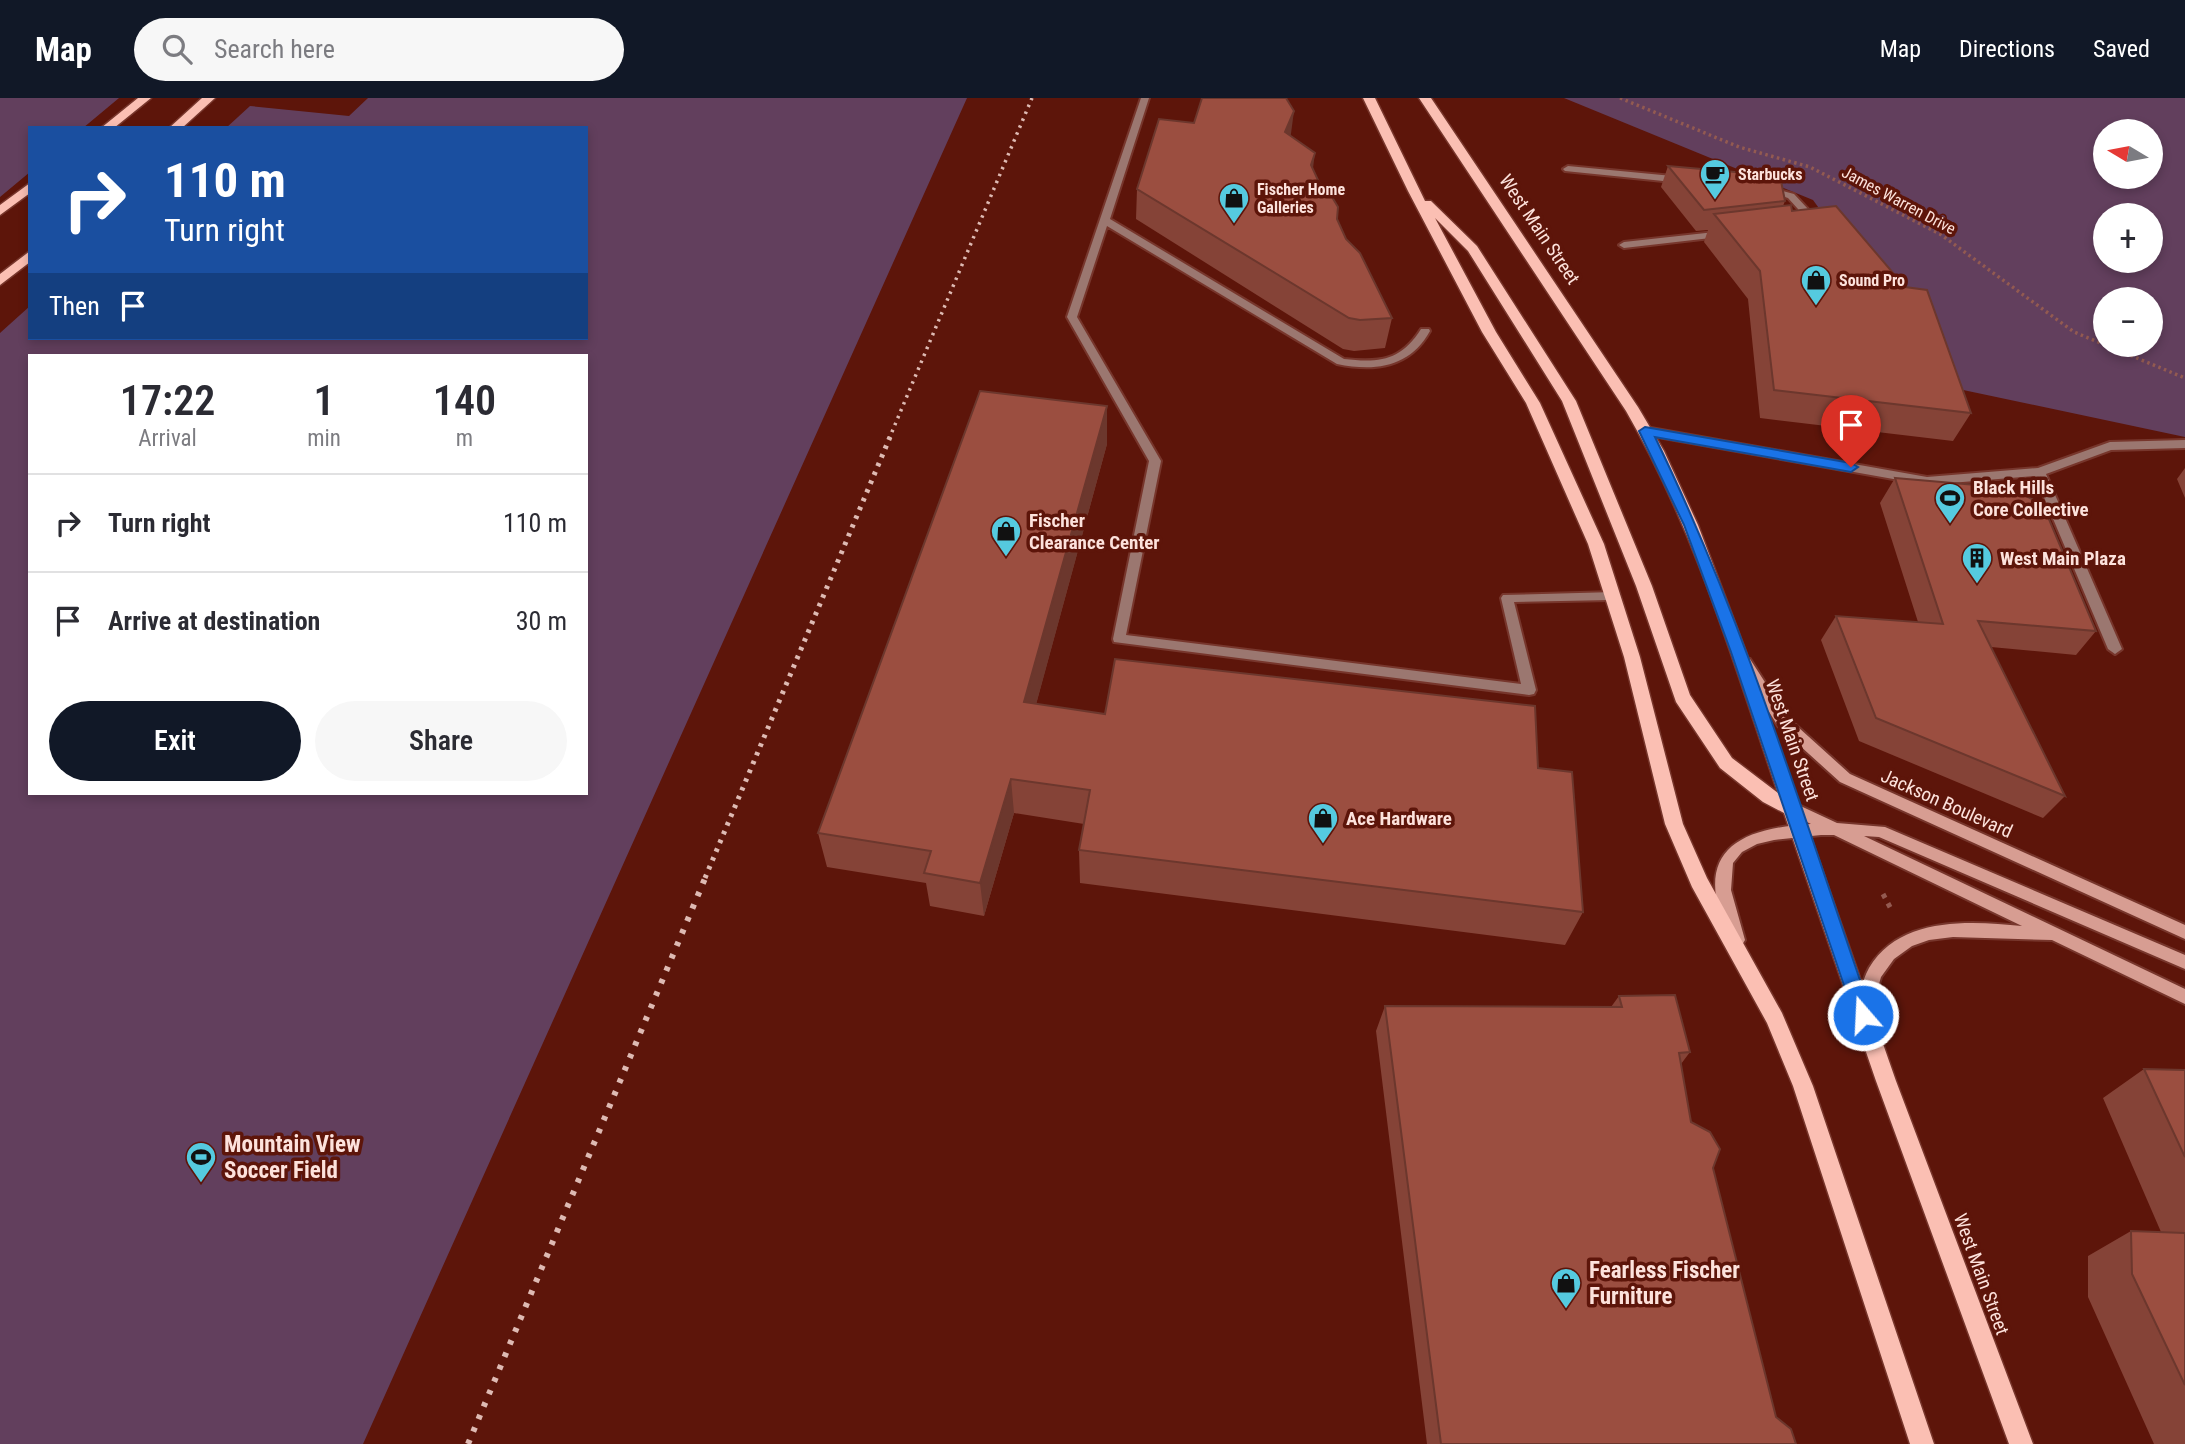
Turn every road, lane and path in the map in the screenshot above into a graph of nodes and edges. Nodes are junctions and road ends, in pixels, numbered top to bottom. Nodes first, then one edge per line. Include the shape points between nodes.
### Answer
1 (145, 98) edge
2 (209, 98) edge
3 (1145, 98) edge
4 (1369, 98) edge
5 (1425, 98) edge
6 (1620, 98) edge
7 (110, 126) edge
8 (177, 126) edge
9 (1568, 169) dead end
10 (1690, 181) edge
11 (1757, 187) edge
12 (28, 189) edge
13 (1414, 191) junction
14 (0, 211) edge
15 (1105, 220) junction
16 (1783, 227) edge
17 (1730, 233) edge
18 (1624, 245) dead end
19 (28, 257) edge
20 (0, 281) edge
21 (1425, 331) dead end
22 (2185, 378) edge
23 (1645, 431) junction
24 (2185, 443) edge
25 (2039, 472) junction
26 (1612, 595) junction
27 (2115, 649) dead end
28 (1738, 652) junction
29 (1792, 808) junction
30 (1835, 830) junction
31 (1801, 832) junction
32 (1883, 894) dead end
33 (1891, 909) dead end
34 (2185, 932) edge
35 (2059, 936) junction
36 (1741, 954) junction
37 (2185, 962) edge
38 (2185, 996) edge
39 (1863, 1015) junction
40 (1922, 1444) edge
41 (2021, 1444) edge

1 - 7 main road
2 - 8 main road
3 - 15 lane
4 - 13 main road
5 - 23 main road, West Main Street
6 - 22 path, James Warren Drive via 1739,147 1810,167 1940,234 2074,332
9 - 10 lane
11 - 16 lane via 1791,196 1803,209 1801,222
12 - 14 main road
13 - 26 main road via 1557,451
13 - 29 main road via 1474,249 1569,401 1644,586 1682,697 1727,763 1769,797
15 - 21 lane via 1341,362 1388,362 1419,344
15 - 26 lane via 1072,317 1155,461 1119,639 1530,690 1507,598
17 - 18 lane
19 - 20 main road
23 - 25 lane via 1927,481
23 - 28 main road, West Main Street via 1690,525
24 - 25 lane via 2110,446
25 - 27 lane
26 - 36 main road via 1674,824 1699,881
28 - 29 main road, West Main Street
28 - 34 main road, Jackson Boulevard via 1783,722 1845,778
29 - 30 main road
29 - 31 main road, West Main Street
30 - 31 main road
30 - 35 main road
30 - 37 main road via 1880,831
31 - 36 main road via 1756,837 1739,845 1727,861 1727,905
31 - 39 main road, West Main Street
32 - 33 path
35 - 38 main road
35 - 39 main road via 1968,929 1935,930 1916,937 1875,972
36 - 40 main road via 1803,1086
39 - 41 main road, West Main Street

